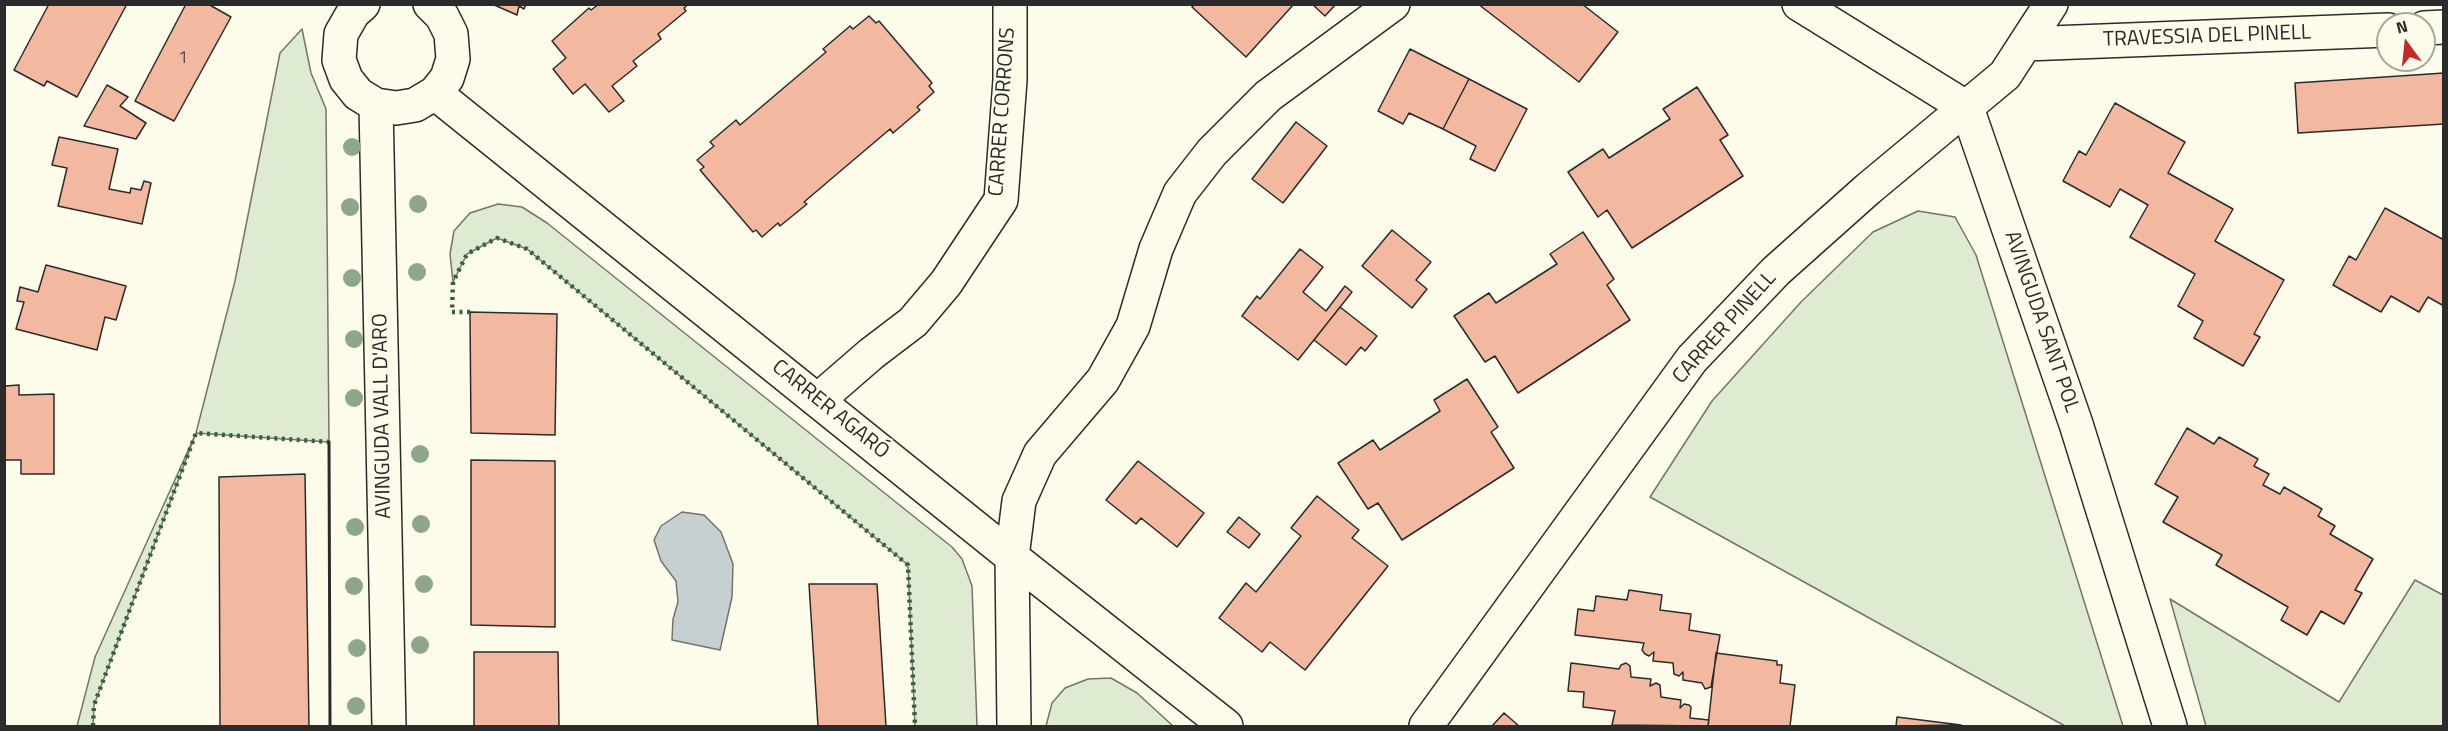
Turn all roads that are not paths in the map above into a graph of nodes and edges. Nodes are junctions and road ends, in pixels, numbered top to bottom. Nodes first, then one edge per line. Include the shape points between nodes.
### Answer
1 (430, 4) edge
2 (1010, 4) edge
3 (1393, 4) edge
4 (1799, 4) edge
5 (2050, 4) edge
6 (353, 7) edge
7 (2376, 30) edge
8 (2025, 44) junction
9 (435, 93) junction
10 (376, 105) junction
11 (1967, 108) junction
12 (818, 400) junction
13 (1012, 557) junction
14 (389, 726) edge
15 (1014, 726) edge
16 (1226, 726) edge
17 (1426, 726) edge
18 (2170, 726) edge

1 - 9 street via 451,34 453,59 447,78
2 - 12 street, CARRER CORRONS via 1010,80 1001,200 946,283 913,322
3 - 13 street via 1268,96 1212,152 1180,193 1156,249 1133,326 1103,380 1040,454 1019,501
4 - 11 street
5 - 8 street, CARRER PINELL
6 - 10 street via 341,34 339,60 346,79 358,94
7 - 8 street, TRAVESSIA DEL PINELL
8 - 11 street, CARRER PINELL via 2006,75
9 - 10 street via 415,105
9 - 12 street, CARRER AGARÓ
10 - 14 street, AVINGUDA VALL D'ARO
11 - 17 street, CARRER PINELL via 1776,271 1692,358
11 - 18 street, AVINGUDA SANT POL via 2076,424
12 - 13 street, CARRER AGARÓ
13 - 15 street
13 - 16 street, CARRER AGARÓ

